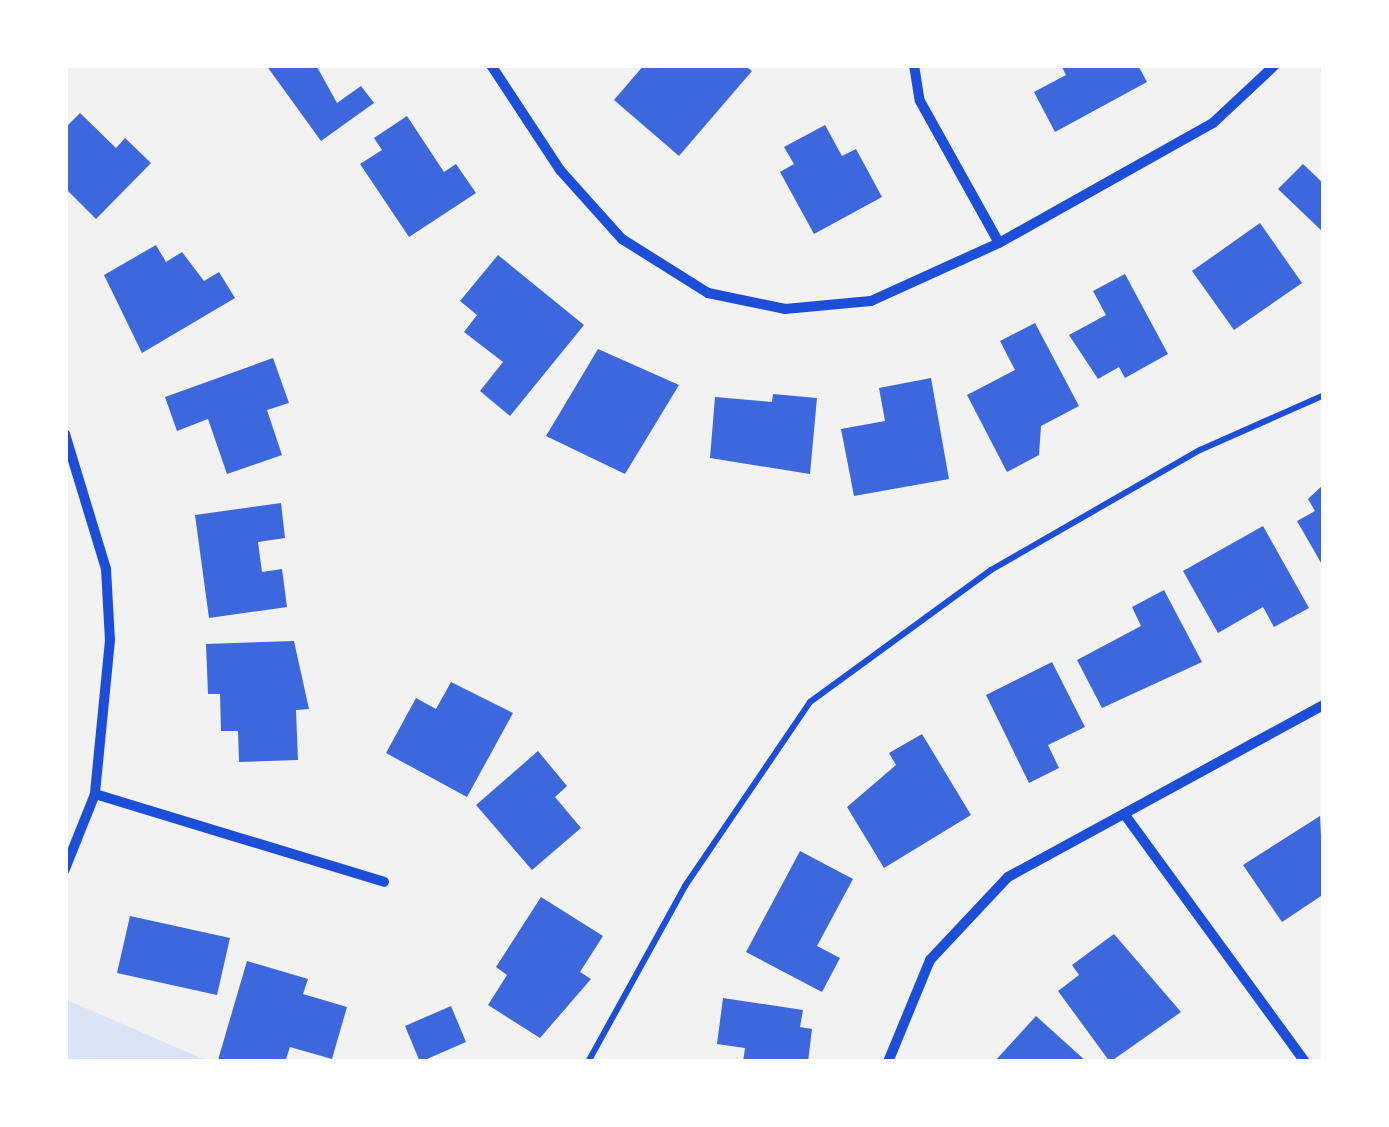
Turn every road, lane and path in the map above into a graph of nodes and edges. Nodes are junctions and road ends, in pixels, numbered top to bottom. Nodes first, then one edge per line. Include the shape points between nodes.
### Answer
1 (491, 65) edge
2 (914, 65) edge
3 (1275, 65) edge
4 (999, 243) junction
5 (1324, 395) edge
6 (65, 434) edge
7 (1324, 706) edge
8 (94, 794) junction
9 (1125, 815) junction
10 (65, 870) edge
11 (384, 882) dead end
12 (588, 1062) edge
13 (888, 1062) edge
14 (1305, 1062) edge

1 - 4 street via 590,209 708,293 785,310 843,306
2 - 4 street via 920,101
3 - 4 street via 1213,123
5 - 12 path via 1200,450 991,570 810,702 685,886
6 - 8 street via 106,570 109,710
7 - 9 street
8 - 10 street
8 - 11 street
9 - 13 street via 1008,878 951,931 912,992
9 - 14 street

